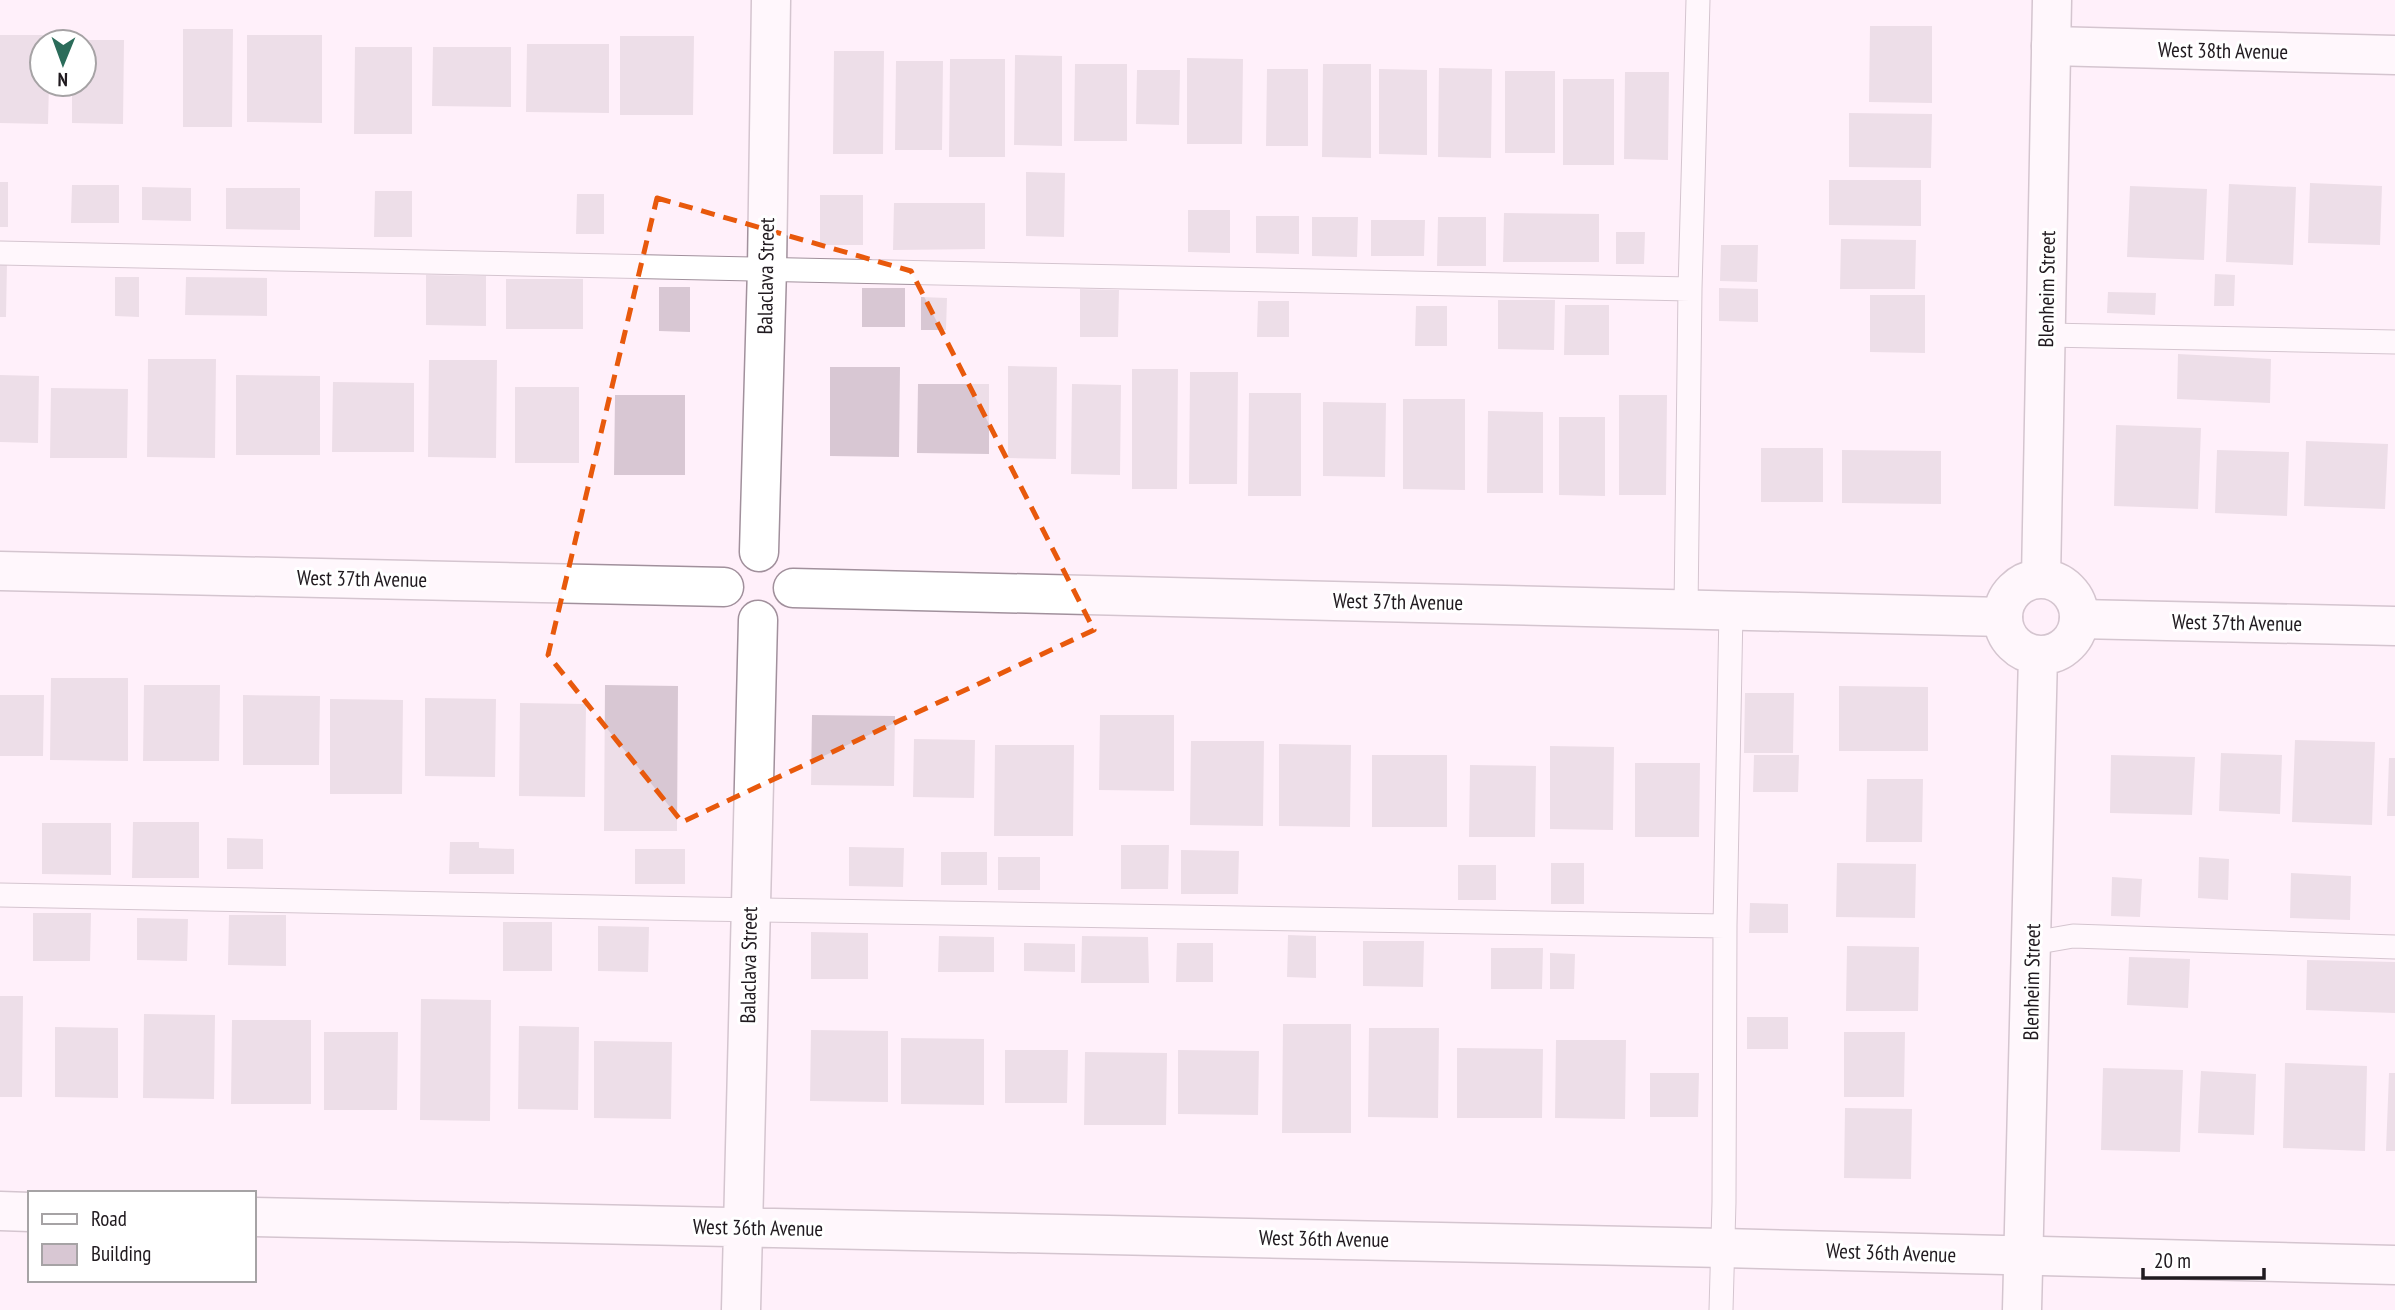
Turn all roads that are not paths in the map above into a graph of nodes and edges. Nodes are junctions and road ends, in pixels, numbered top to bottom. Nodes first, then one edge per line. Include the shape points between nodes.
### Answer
1 (771, 0) edge
2 (1698, 0) edge
3 (2052, 0) edge
4 (2051, 46) junction
5 (2395, 55) edge
6 (0, 253) edge
7 (767, 268) junction
8 (1690, 289) junction
9 (2047, 335) junction
10 (2395, 342) edge
11 (759, 552) junction
12 (0, 571) edge
13 (2041, 579) junction
14 (724, 587) junction
15 (793, 588) junction
16 (1686, 609) junction
17 (1731, 610) junction
18 (2003, 617) junction
19 (2079, 619) junction
20 (758, 620) junction
21 (2395, 626) edge
22 (2039, 655) junction
23 (0, 895) edge
24 (751, 910) junction
25 (1725, 926) junction
26 (2033, 943) junction
27 (2395, 947) edge
28 (0, 1211) edge
29 (28, 1212) edge
30 (256, 1217) edge
31 (743, 1227) junction
32 (1723, 1248) junction
33 (2024, 1257) junction
34 (2395, 1265) edge
35 (741, 1310) edge
36 (1721, 1310) edge
37 (2022, 1310) edge

1 - 7 street, Balaclava Street
2 - 8 lane
3 - 4 street, Blenheim Street
4 - 5 street, West 38th Avenue
4 - 9 street, Blenheim Street
6 - 7 lane
7 - 8 lane
7 - 11 street, Balaclava Street
8 - 16 lane
9 - 10 lane
9 - 13 street, Blenheim Street
11 - 14 street via 734,562
11 - 15 street via 783,562
12 - 14 street, West 37th Avenue
13 - 18 street via 2014,590
13 - 19 street via 2068,591 2077,604
14 - 20 street via 734,611
15 - 16 street, West 37th Avenue
15 - 20 street via 782,611
16 - 17 street, West 37th Avenue
17 - 18 street, West 37th Avenue
17 - 25 lane
18 - 22 street via 2013,643
19 - 21 street, West 37th Avenue
19 - 22 street via 2066,645
20 - 24 street, Balaclava Street
22 - 26 street, Blenheim Street
23 - 24 lane
24 - 25 lane
24 - 31 street, Balaclava Street
25 - 32 lane
26 - 27 lane via 2073,936
26 - 33 street, Blenheim Street
28 - 29 street
30 - 31 street, West 36th Avenue
31 - 32 street, West 36th Avenue
31 - 35 street, Balaclava Street
32 - 33 street, West 36th Avenue
32 - 36 lane
33 - 34 street, West 36th Avenue
33 - 37 street, Blenheim Street

